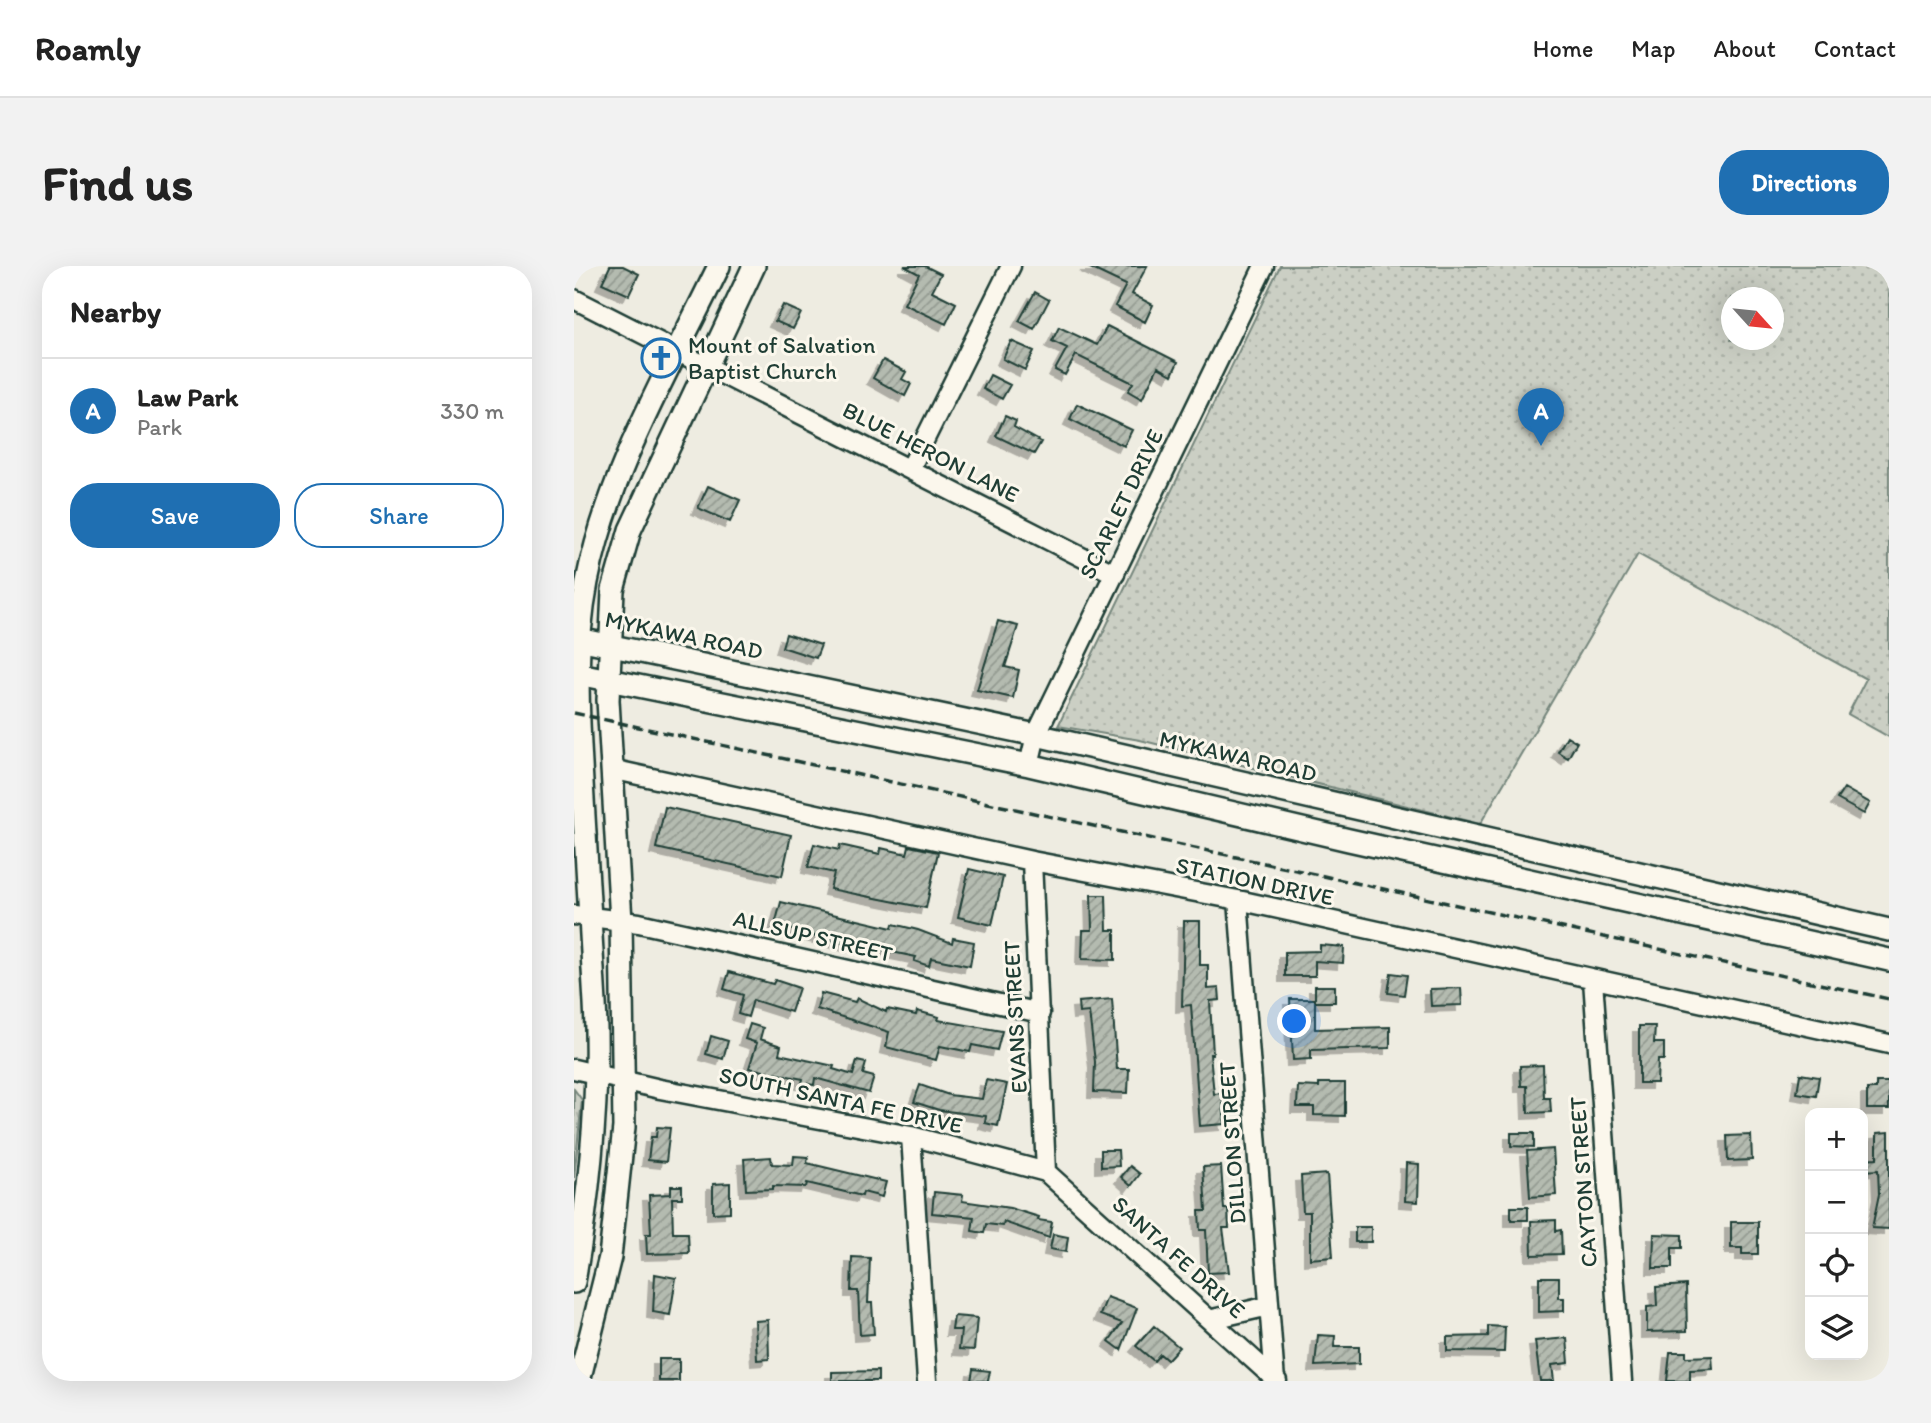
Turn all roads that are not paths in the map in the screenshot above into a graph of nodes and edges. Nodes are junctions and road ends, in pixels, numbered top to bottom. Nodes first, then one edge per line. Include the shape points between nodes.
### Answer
1 (719, 266) edge
2 (754, 266) edge
3 (1011, 266) edge
4 (1264, 266) edge
5 (574, 299) edge
6 (678, 352) junction
7 (707, 364) junction
8 (910, 469) junction
9 (1115, 573) junction
10 (577, 639) edge
11 (609, 647) junction
12 (575, 674) edge
13 (608, 682) junction
14 (1036, 735) junction
15 (1029, 765) junction
16 (611, 769) junction
17 (1262, 788) junction
18 (1256, 819) junction
19 (1032, 861) junction
20 (1711, 890) junction
21 (1238, 900) junction
22 (582, 916) edge
23 (1702, 918) junction
24 (621, 921) junction
25 (1889, 930) edge
26 (1889, 960) edge
27 (1593, 980) junction
28 (1040, 1013) junction
29 (1889, 1044) edge
30 (584, 1071) edge
31 (625, 1080) junction
32 (911, 1136) junction
33 (1046, 1172) junction
34 (574, 1282) edge
35 (1269, 1306) junction
36 (1213, 1320) junction
37 (1275, 1380) edge
38 (579, 1381) edge
39 (927, 1381) edge
40 (1622, 1381) edge

1 - 6 main road
2 - 7 main road
3 - 8 street
4 - 9 street, SCARLET DRIVE
5 - 6 street, BLUE HERON LANE
6 - 7 street, BLUE HERON LANE
6 - 10 main road via 614,488 587,582
7 - 8 street, BLUE HERON LANE
7 - 11 main road via 629,530 613,590
8 - 9 street, BLUE HERON LANE
9 - 14 street, SCARLET DRIVE
10 - 11 main road, MYKAWA ROAD
10 - 12 main road
11 - 13 main road
11 - 14 main road, MYKAWA ROAD
12 - 13 main road
12 - 22 main road
13 - 15 main road
13 - 16 main road
14 - 15 street, SCARLET DRIVE
14 - 17 main road, MYKAWA ROAD
15 - 18 main road
16 - 19 street, STATION DRIVE
16 - 24 main road
17 - 18 main road
17 - 20 main road, MYKAWA ROAD
18 - 23 main road
19 - 21 street, STATION DRIVE
19 - 28 street, EVANS STREET
20 - 23 main road
20 - 25 main road, MYKAWA ROAD
21 - 27 street, STATION DRIVE
21 - 35 street, DILLON STREET
22 - 24 street, ALLSUP STREET
22 - 30 main road via 595,1006
23 - 26 main road
24 - 28 street, ALLSUP STREET
24 - 31 main road
27 - 29 street, STATION DRIVE
27 - 40 street, CAYTON STREET
28 - 33 street, EVANS STREET
30 - 31 street
30 - 34 main road via 592,1159
31 - 32 street, SOUTH SANTA FE DRIVE
31 - 38 main road via 610,1257
32 - 33 street, SOUTH SANTA FE DRIVE
32 - 39 street
33 - 36 street, SANTA FE DRIVE
35 - 36 street
35 - 37 street, DILLON STREET
36 - 37 street, SANTA FE DRIVE

